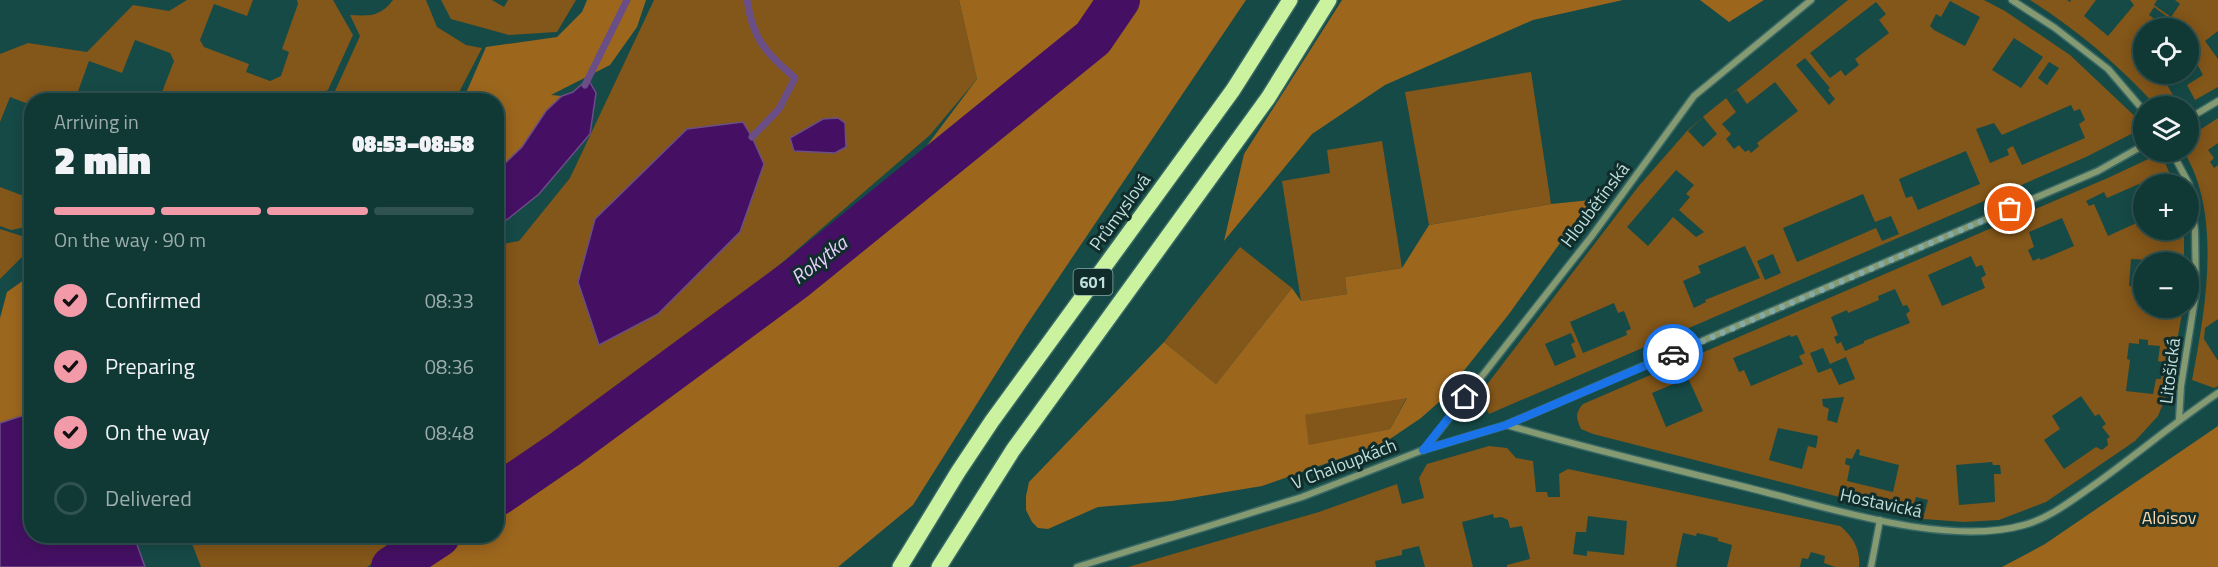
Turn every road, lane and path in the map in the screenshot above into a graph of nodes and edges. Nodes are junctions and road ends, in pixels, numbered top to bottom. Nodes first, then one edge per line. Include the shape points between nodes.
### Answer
1 (1290, 0) edge
2 (1329, 0) edge
3 (1811, 0) edge
4 (2012, 0) edge
5 (2133, 98) edge
6 (2218, 101) edge
7 (2199, 112) edge
8 (2133, 151) edge
9 (2177, 162) edge
10 (2218, 393) edge
11 (2179, 420) junction
12 (1506, 425) junction
13 (1423, 450) junction
14 (1880, 520) junction
15 (900, 567) edge
16 (939, 567) edge
17 (1077, 567) edge
18 (1871, 567) edge

1 - 15 main road, Průmyslová / 601 via 1227,98 992,420
2 - 16 main road, 601 via 1287,71 1019,441
3 - 13 street, Hloubětínská via 1694,96 1591,237
4 - 5 street via 2108,69
6 - 7 street
8 - 12 street, V Chaloupkách via 2098,171
9 - 11 street, Litošická via 2189,184 2195,230 2196,292
10 - 11 street, Hostavická
11 - 14 street, Hostavická via 2080,495 2052,514 2025,525 1954,532
12 - 13 street, V Chaloupkách
12 - 14 street, Hostavická
13 - 17 street, V Chaloupkách via 1302,497
14 - 18 street

